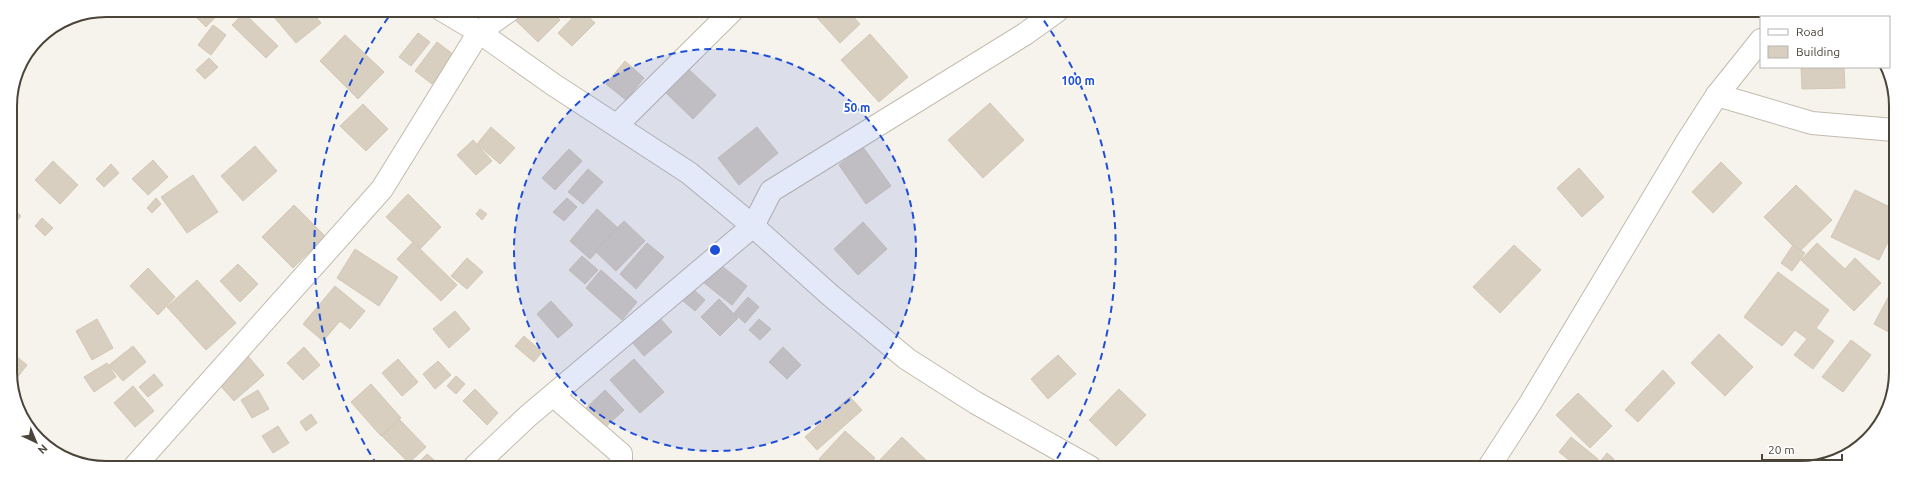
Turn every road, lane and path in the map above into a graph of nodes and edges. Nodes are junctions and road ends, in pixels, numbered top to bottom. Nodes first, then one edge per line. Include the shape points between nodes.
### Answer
1 (454, 17) edge
2 (500, 17) edge
3 (726, 17) edge
4 (1049, 17) edge
5 (479, 32) junction
6 (1760, 41) edge
7 (1717, 95) junction
8 (617, 125) junction
9 (1889, 130) edge
10 (753, 226) junction
11 (554, 396) junction
12 (139, 461) edge
13 (480, 461) edge
14 (621, 461) edge
15 (1079, 461) edge
16 (1493, 461) edge

1 - 5 street
2 - 5 street
3 - 8 street
4 - 10 street via 771,191
5 - 8 street via 554,85
5 - 12 street via 382,189
6 - 7 street
7 - 9 street via 1812,123
7 - 16 street
8 - 10 street via 689,173
10 - 11 street
10 - 15 street via 907,359
11 - 13 street via 528,416
11 - 14 street via 622,454

